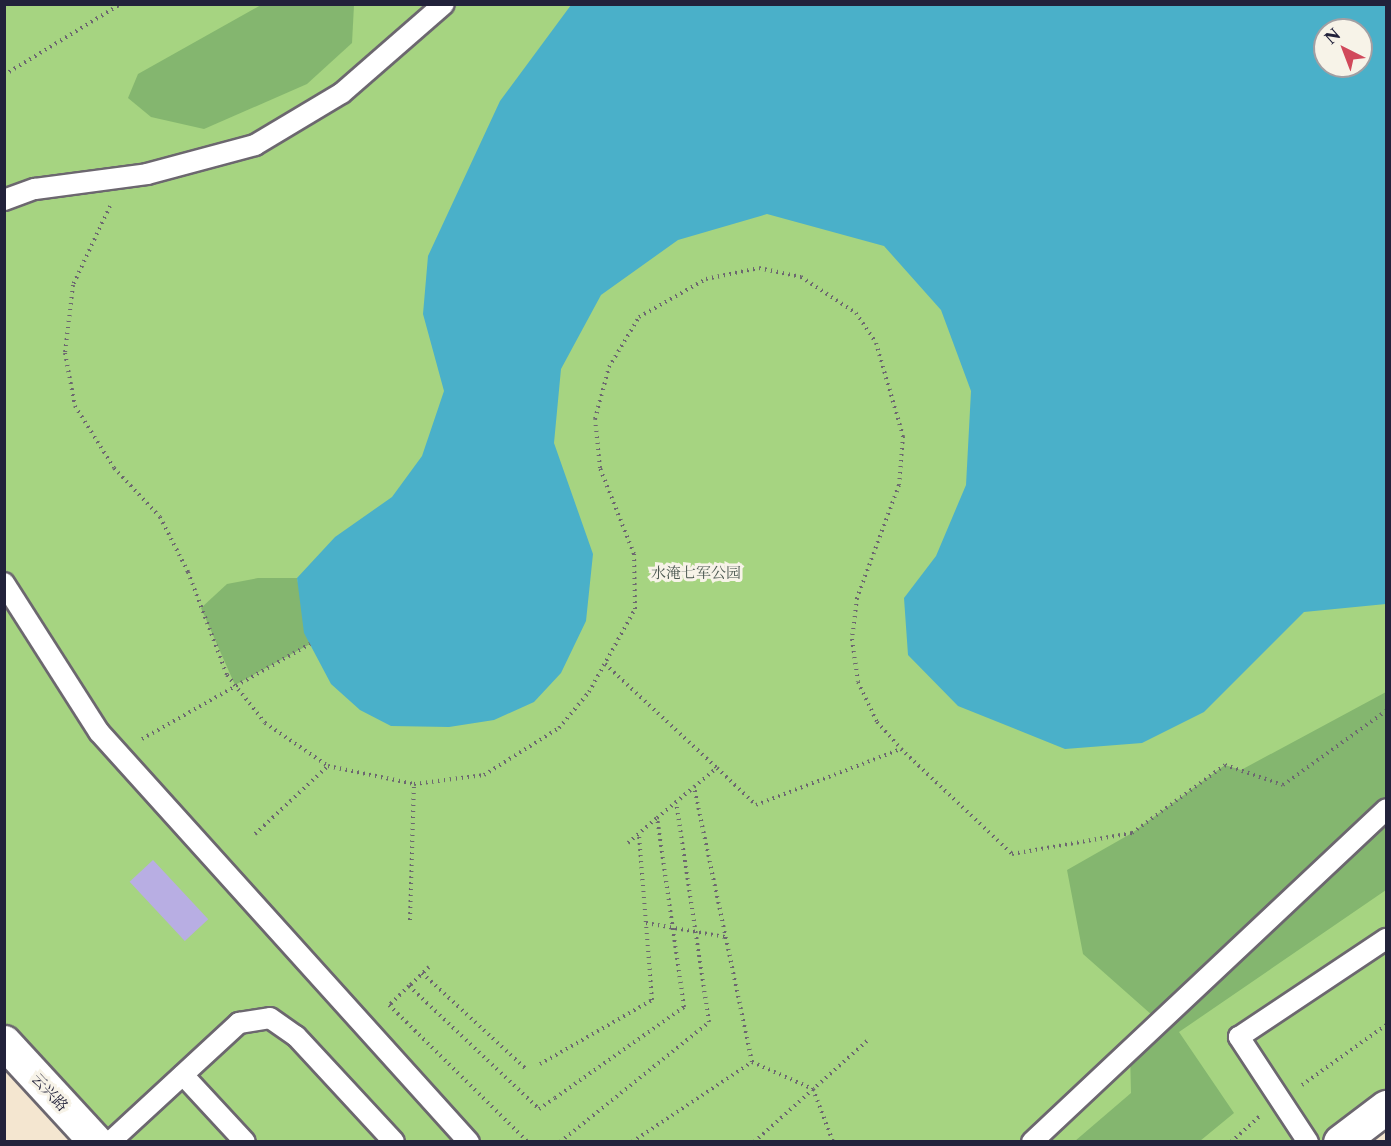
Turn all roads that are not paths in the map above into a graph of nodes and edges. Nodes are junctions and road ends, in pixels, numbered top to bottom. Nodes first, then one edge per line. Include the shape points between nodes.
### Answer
1 (444, 4) edge
2 (4, 200) edge
3 (4, 583) edge
4 (1386, 809) edge
5 (1386, 939) edge
6 (4, 1042) edge
7 (183, 1075) junction
8 (1386, 1107) edge
9 (96, 1142) edge
10 (110, 1142) edge
11 (245, 1142) edge
12 (394, 1142) edge
13 (469, 1142) edge
14 (1032, 1142) edge
15 (1308, 1142) edge
16 (1340, 1142) edge

1 - 2 lane via 342,93 255,145 128,176 35,189
3 - 13 lane via 45,653 118,753
4 - 14 lane
5 - 15 lane via 1239,1037
6 - 9 street, 云兴路
7 - 10 lane
7 - 11 lane
7 - 12 lane via 239,1023 270,1018 296,1036
8 - 16 street

